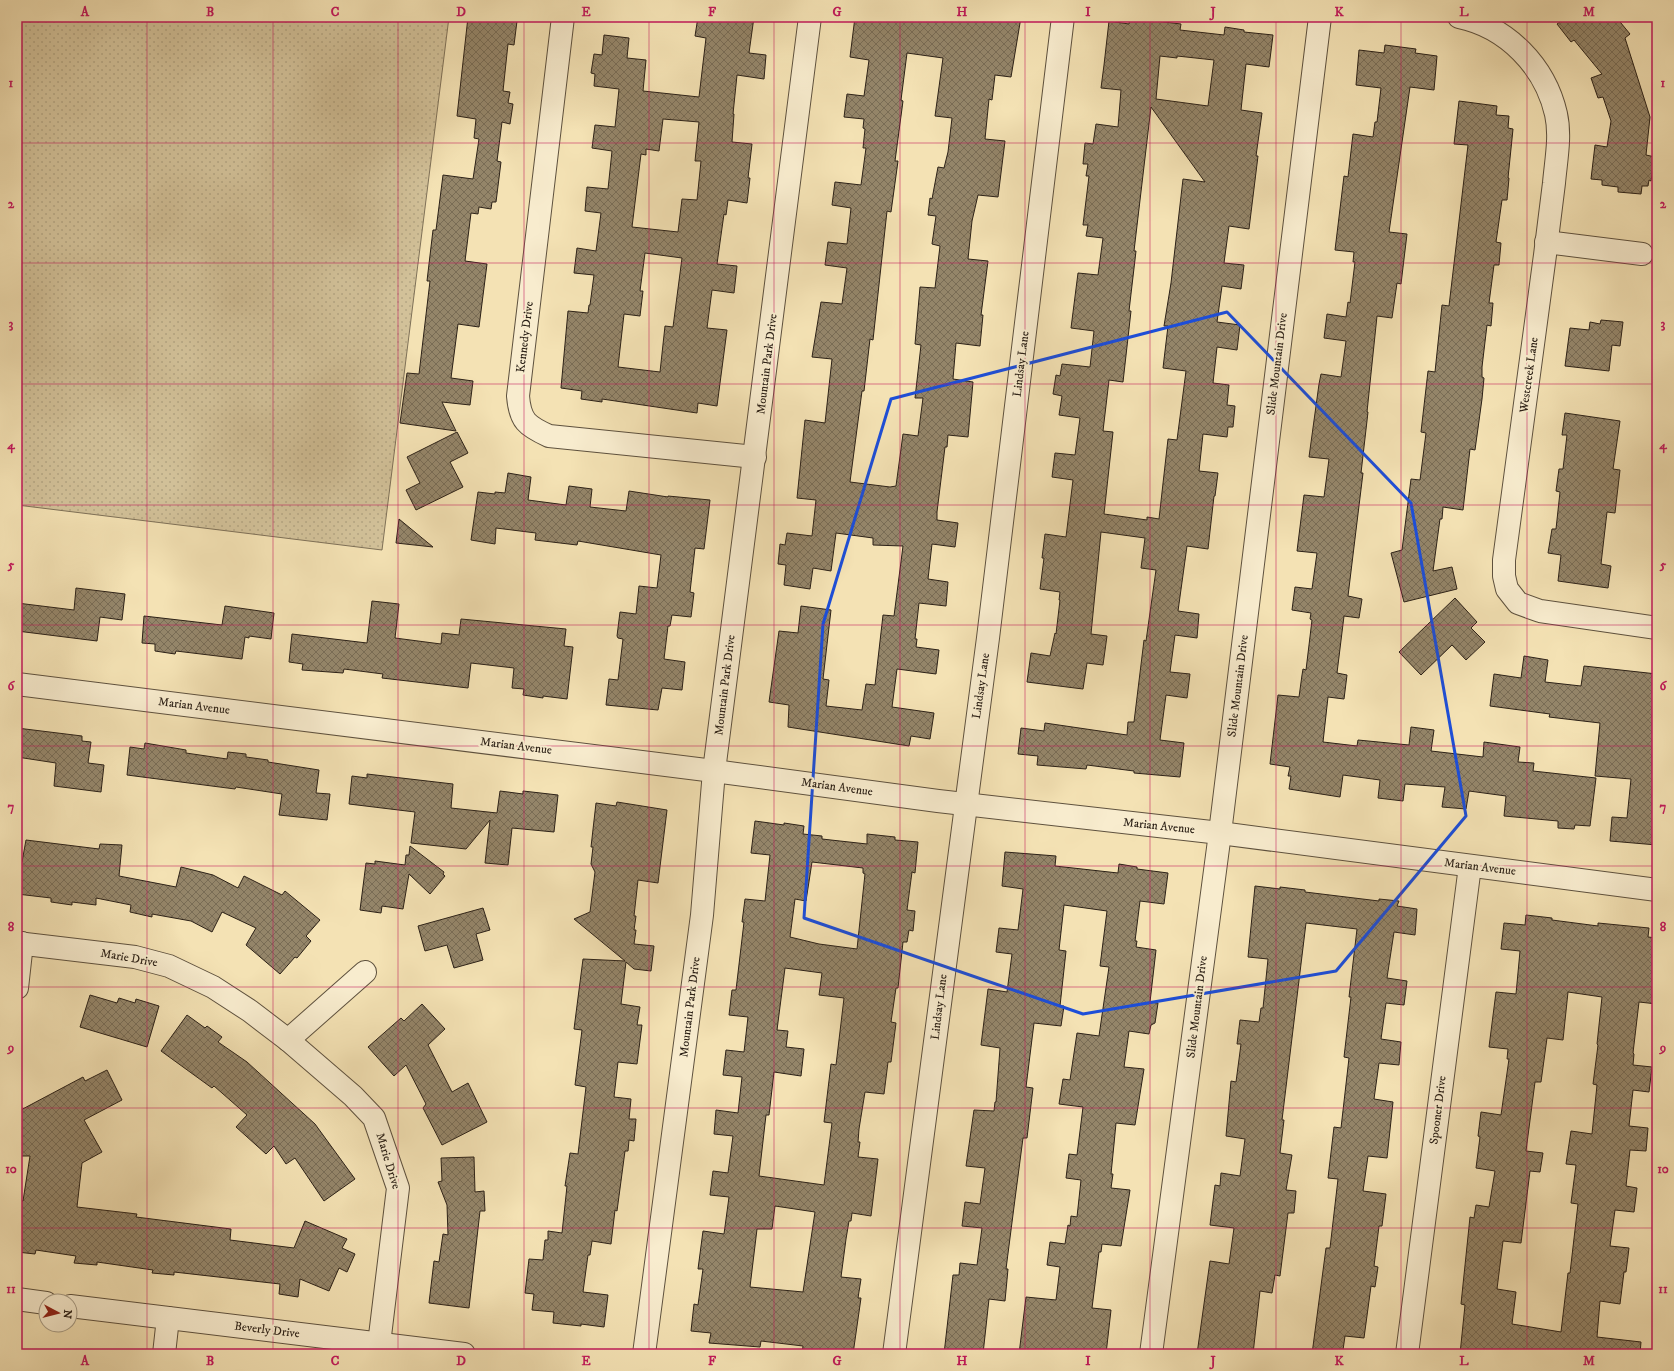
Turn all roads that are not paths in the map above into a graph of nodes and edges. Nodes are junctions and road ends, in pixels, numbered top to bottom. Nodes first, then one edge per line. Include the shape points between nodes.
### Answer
1 (563, 17) edge
2 (810, 17) edge
3 (1063, 17) edge
4 (1320, 17) edge
5 (1459, 17) edge
6 (1546, 242) junction
7 (1642, 254) dead end
8 (755, 458) junction
9 (1657, 628) edge
10 (17, 684) edge
11 (714, 771) junction
12 (965, 804) junction
13 (1220, 833) junction
14 (1470, 866) junction
15 (1657, 890) edge
16 (19, 943) edge
17 (365, 972) dead end
18 (17, 988) edge
19 (288, 1040) junction
20 (17, 1299) edge
21 (38, 1302) edge
22 (78, 1307) edge
23 (168, 1318) junction
24 (378, 1344) junction
25 (164, 1354) edge
26 (464, 1354) edge
27 (644, 1354) edge
28 (894, 1354) edge
29 (1152, 1354) edge
30 (1407, 1354) edge

1 - 8 street, Kennedy Drive via 518,396 519,412 531,428 549,436
2 - 8 street, Mountain Park Drive
3 - 12 street, Lindsay Lane
4 - 13 street, Slide Mountain Drive
5 - 6 street, Westcreek Lane via 1491,28 1512,42 1535,65 1547,86 1558,130
6 - 7 street
6 - 9 street, Westcreek Lane via 1504,576 1508,589 1518,602 1540,611
8 - 11 street, Mountain Park Drive
10 - 11 street, Marian Avenue
11 - 12 street, Marian Avenue
11 - 27 street, Mountain Park Drive via 702,916
12 - 13 street, Marian Avenue
12 - 28 street, Lindsay Lane
13 - 14 street, Marian Avenue
13 - 29 street, Slide Mountain Drive
14 - 15 street, Marian Avenue
14 - 30 street, Spooner Drive
16 - 18 street, Marie Drive
16 - 19 street, Marie Drive via 135,957 169,966 213,987
17 - 19 street
19 - 24 street, Marie Drive via 353,1096 374,1118 398,1188
20 - 21 street
22 - 23 street, Beverly Drive
23 - 24 street, Beverly Drive
23 - 25 street
24 - 26 street, Beverly Drive

